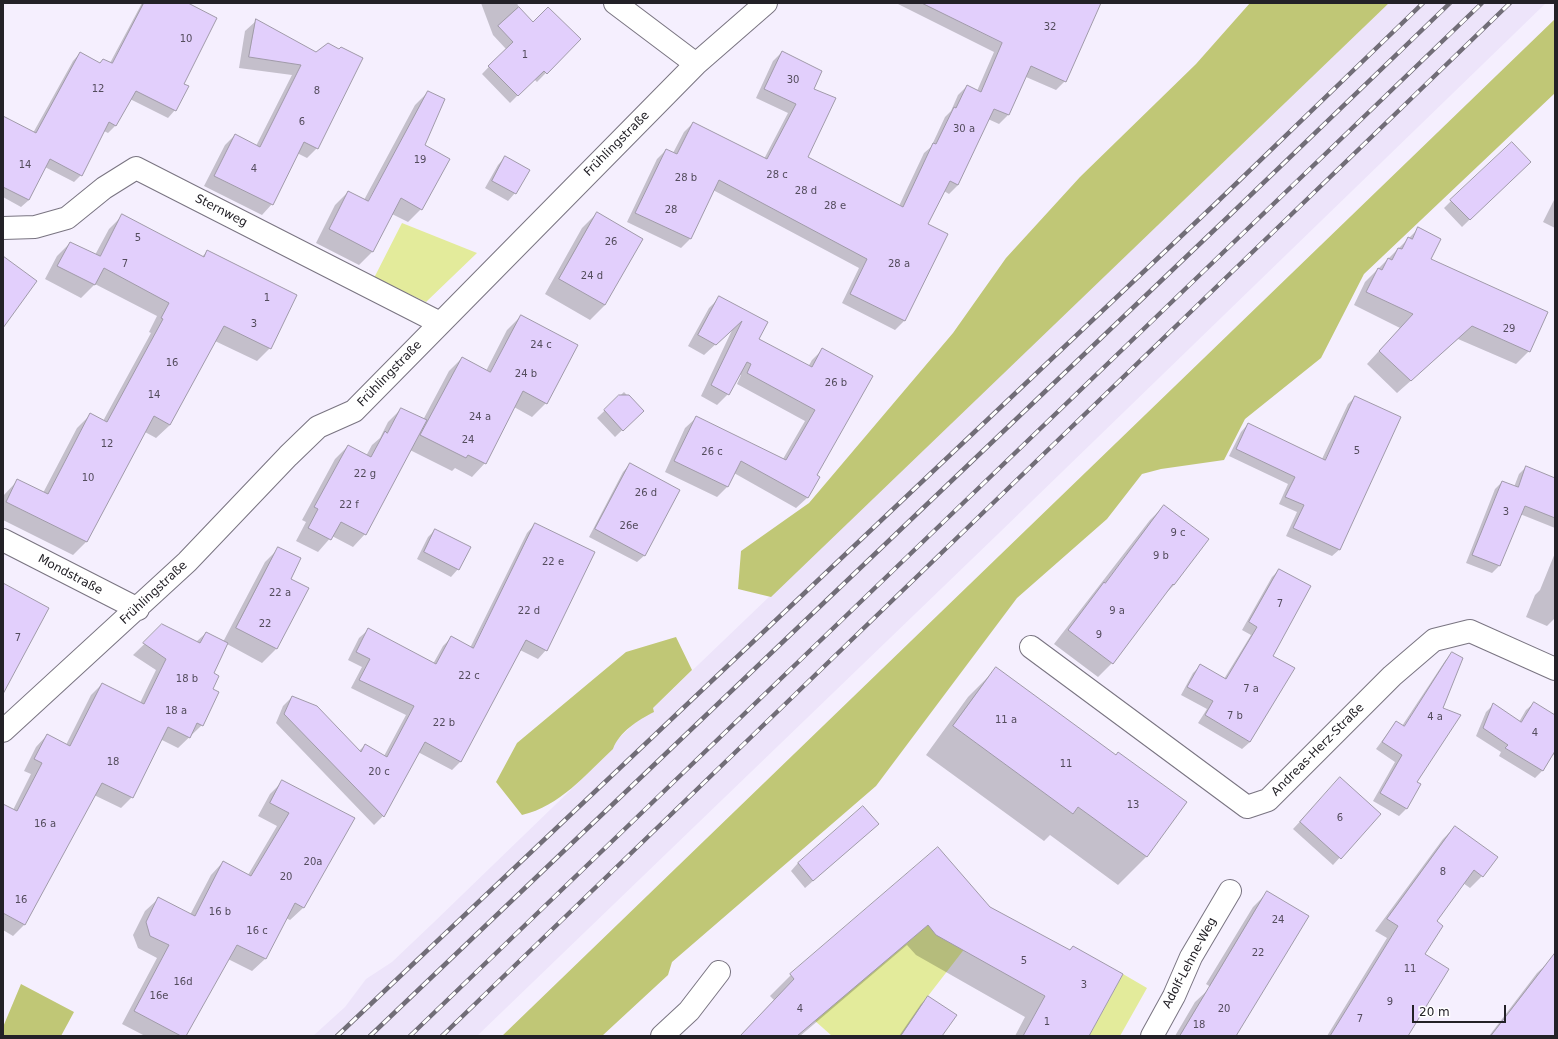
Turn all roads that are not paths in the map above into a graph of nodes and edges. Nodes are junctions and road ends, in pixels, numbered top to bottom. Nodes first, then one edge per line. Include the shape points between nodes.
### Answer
1 (614, 3) edge
2 (766, 3) edge
3 (696, 64) junction
4 (3, 228) edge
5 (440, 323) junction
6 (3, 540) edge
7 (138, 609) junction
8 (1031, 647) dead end
9 (1555, 669) edge
10 (3, 731) edge
11 (1230, 891) dead end
12 (719, 972) dead end
13 (662, 1036) edge
14 (1152, 1036) edge

1 - 3 street
2 - 3 street, Frühlingstraße
3 - 5 street, Frühlingstraße
4 - 5 street, Sternweg via 35,227 67,218 104,188 136,168
5 - 7 street, Frühlingstraße via 354,411 318,427
6 - 7 street, Mondstraße
7 - 10 street, Frühlingstraße
8 - 9 street, Andreas-Herz-Straße via 1247,806 1268,800 1392,676 1434,640 1470,631
11 - 14 street, Adolf-Lehne-Weg via 1191,957 1174,996
12 - 13 street via 689,1011

